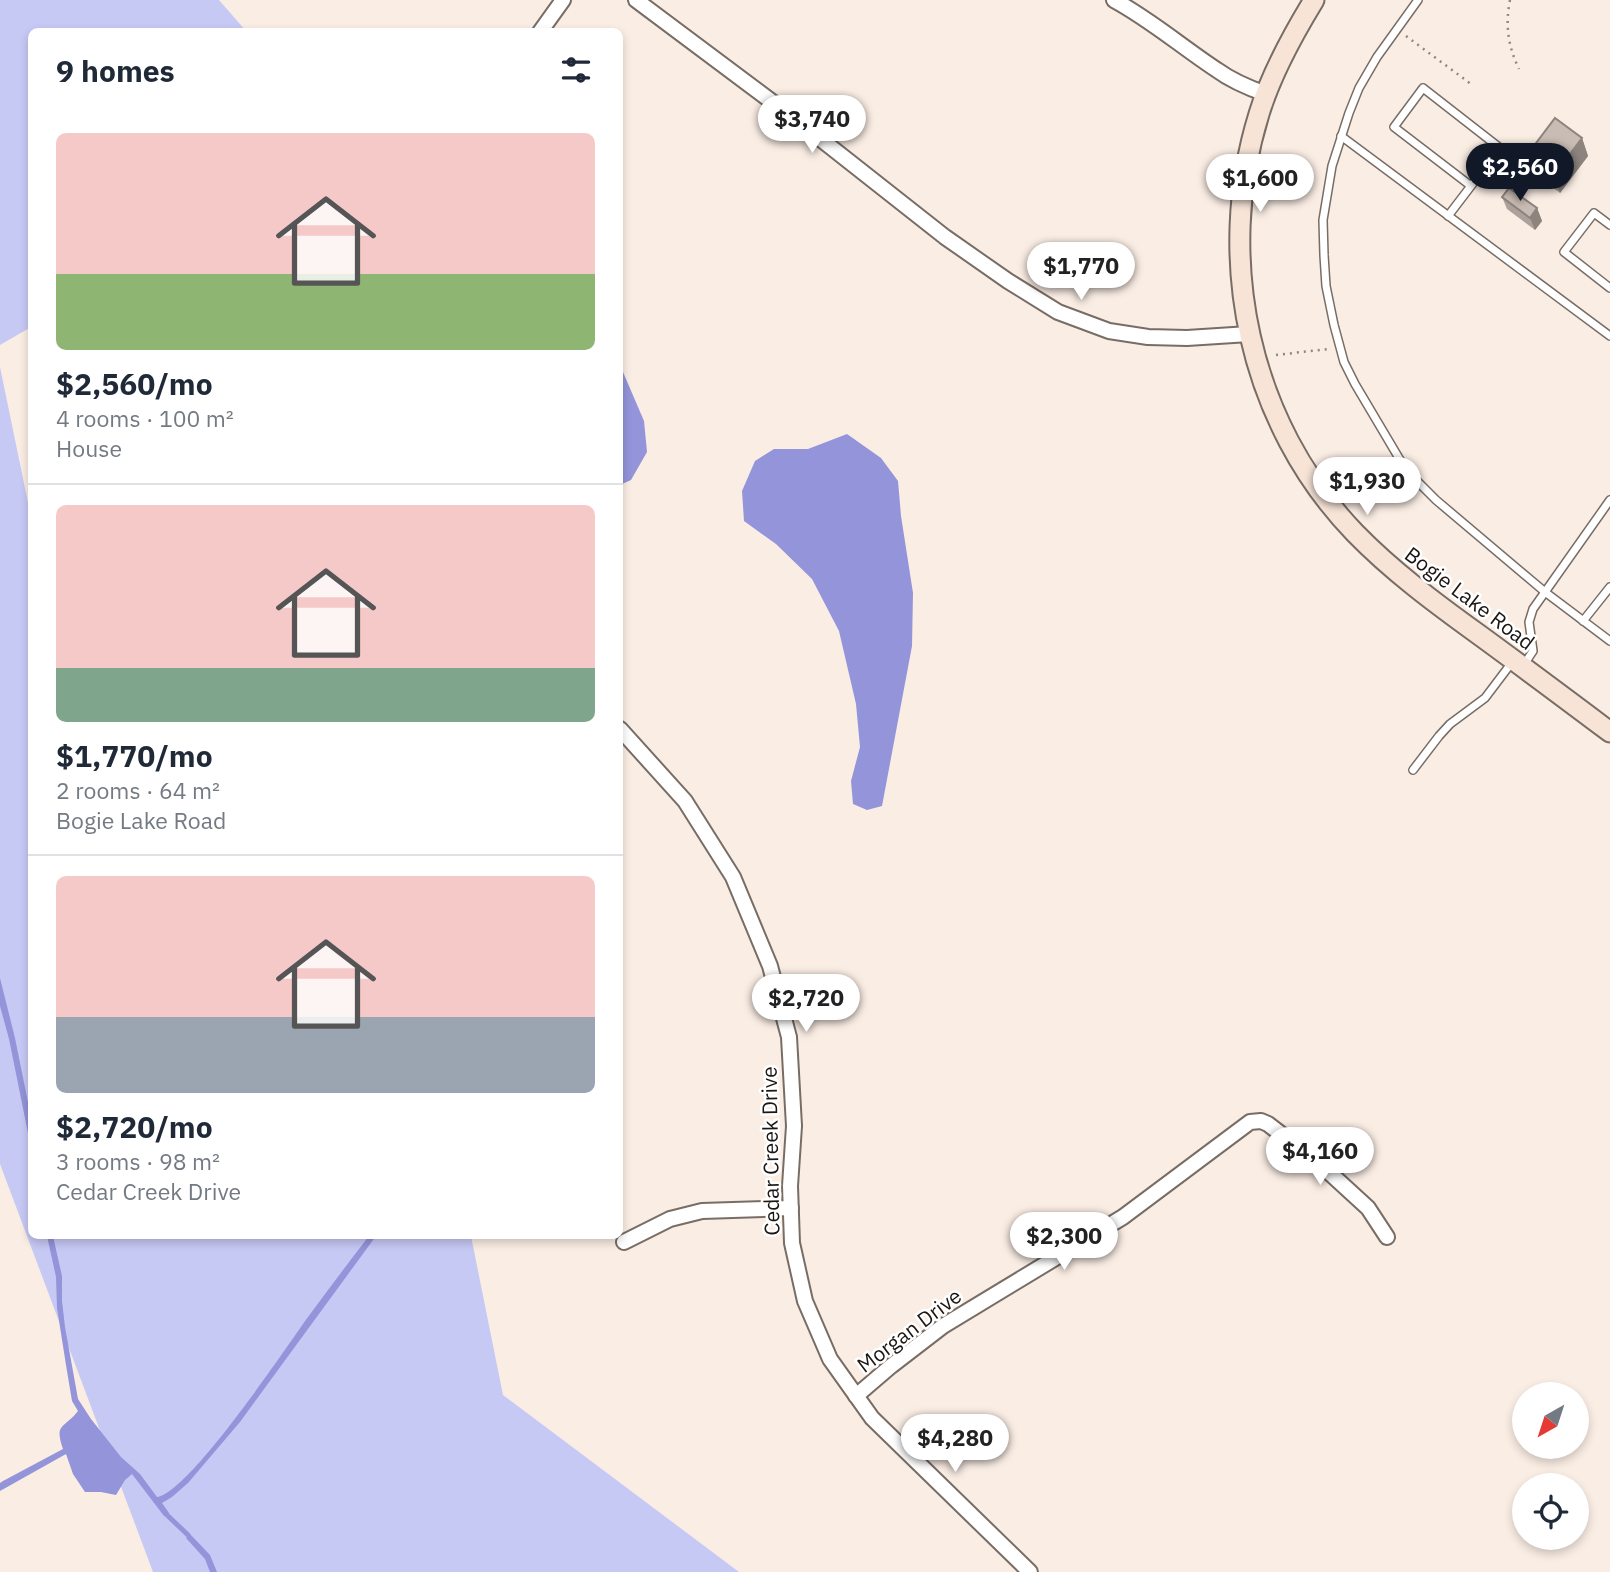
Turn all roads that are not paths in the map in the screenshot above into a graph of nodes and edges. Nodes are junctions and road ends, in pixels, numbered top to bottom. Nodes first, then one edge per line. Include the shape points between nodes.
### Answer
1 (563, 0) edge
2 (636, 0) edge
3 (1114, 0) edge
4 (1314, 0) edge
5 (1418, 0) edge
6 (543, 28) edge
7 (1266, 94) junction
8 (1341, 136) junction
9 (1471, 186) junction
10 (1448, 216) junction
11 (1610, 225) edge
12 (1610, 288) edge
13 (1608, 332) edge
14 (1249, 334) junction
15 (1610, 500) edge
16 (1610, 587) edge
17 (1545, 592) junction
18 (1583, 621) junction
19 (1610, 641) edge
20 (1518, 663) junction
21 (623, 732) edge
22 (1610, 732) edge
23 (1413, 770) dead end
24 (791, 1208) junction
25 (1387, 1237) dead end
26 (624, 1242) dead end
27 (856, 1396) junction
28 (1020, 1569) edge

1 - 6 street
2 - 14 street via 945,237 1058,312 1109,331 1147,337
3 - 7 street via 1217,71
4 - 7 main road, Bogie Lake Road via 1293,33
5 - 8 lane via 1359,88
7 - 14 main road, Bogie Lake Road via 1249,153 1240,214 1239,266
8 - 10 lane
8 - 17 lane via 1323,220 1326,286 1344,362 1406,470
9 - 9 lane via 1500,148 1423,88 1394,127
9 - 10 lane
10 - 13 lane
11 - 12 lane via 1594,213 1564,252
14 - 20 main road, Bogie Lake Road via 1269,398 1289,441 1342,519 1394,569
15 - 17 lane
16 - 18 lane
17 - 18 lane
17 - 20 lane via 1529,622 1533,651
18 - 19 lane
20 - 22 main road, Bogie Lake Road
20 - 23 lane via 1485,698 1451,724
21 - 24 street, Cedar Creek Drive via 685,801 733,877 770,966 789,1037 794,1126
24 - 26 street via 702,1211 670,1219
24 - 27 street, Cedar Creek Drive via 792,1243 805,1301 830,1359
25 - 27 street, Morgan Drive via 1368,1208 1320,1164 1268,1124 1250,1122 1123,1217 943,1326
27 - 28 street, Cedar Creek Drive via 872,1418

